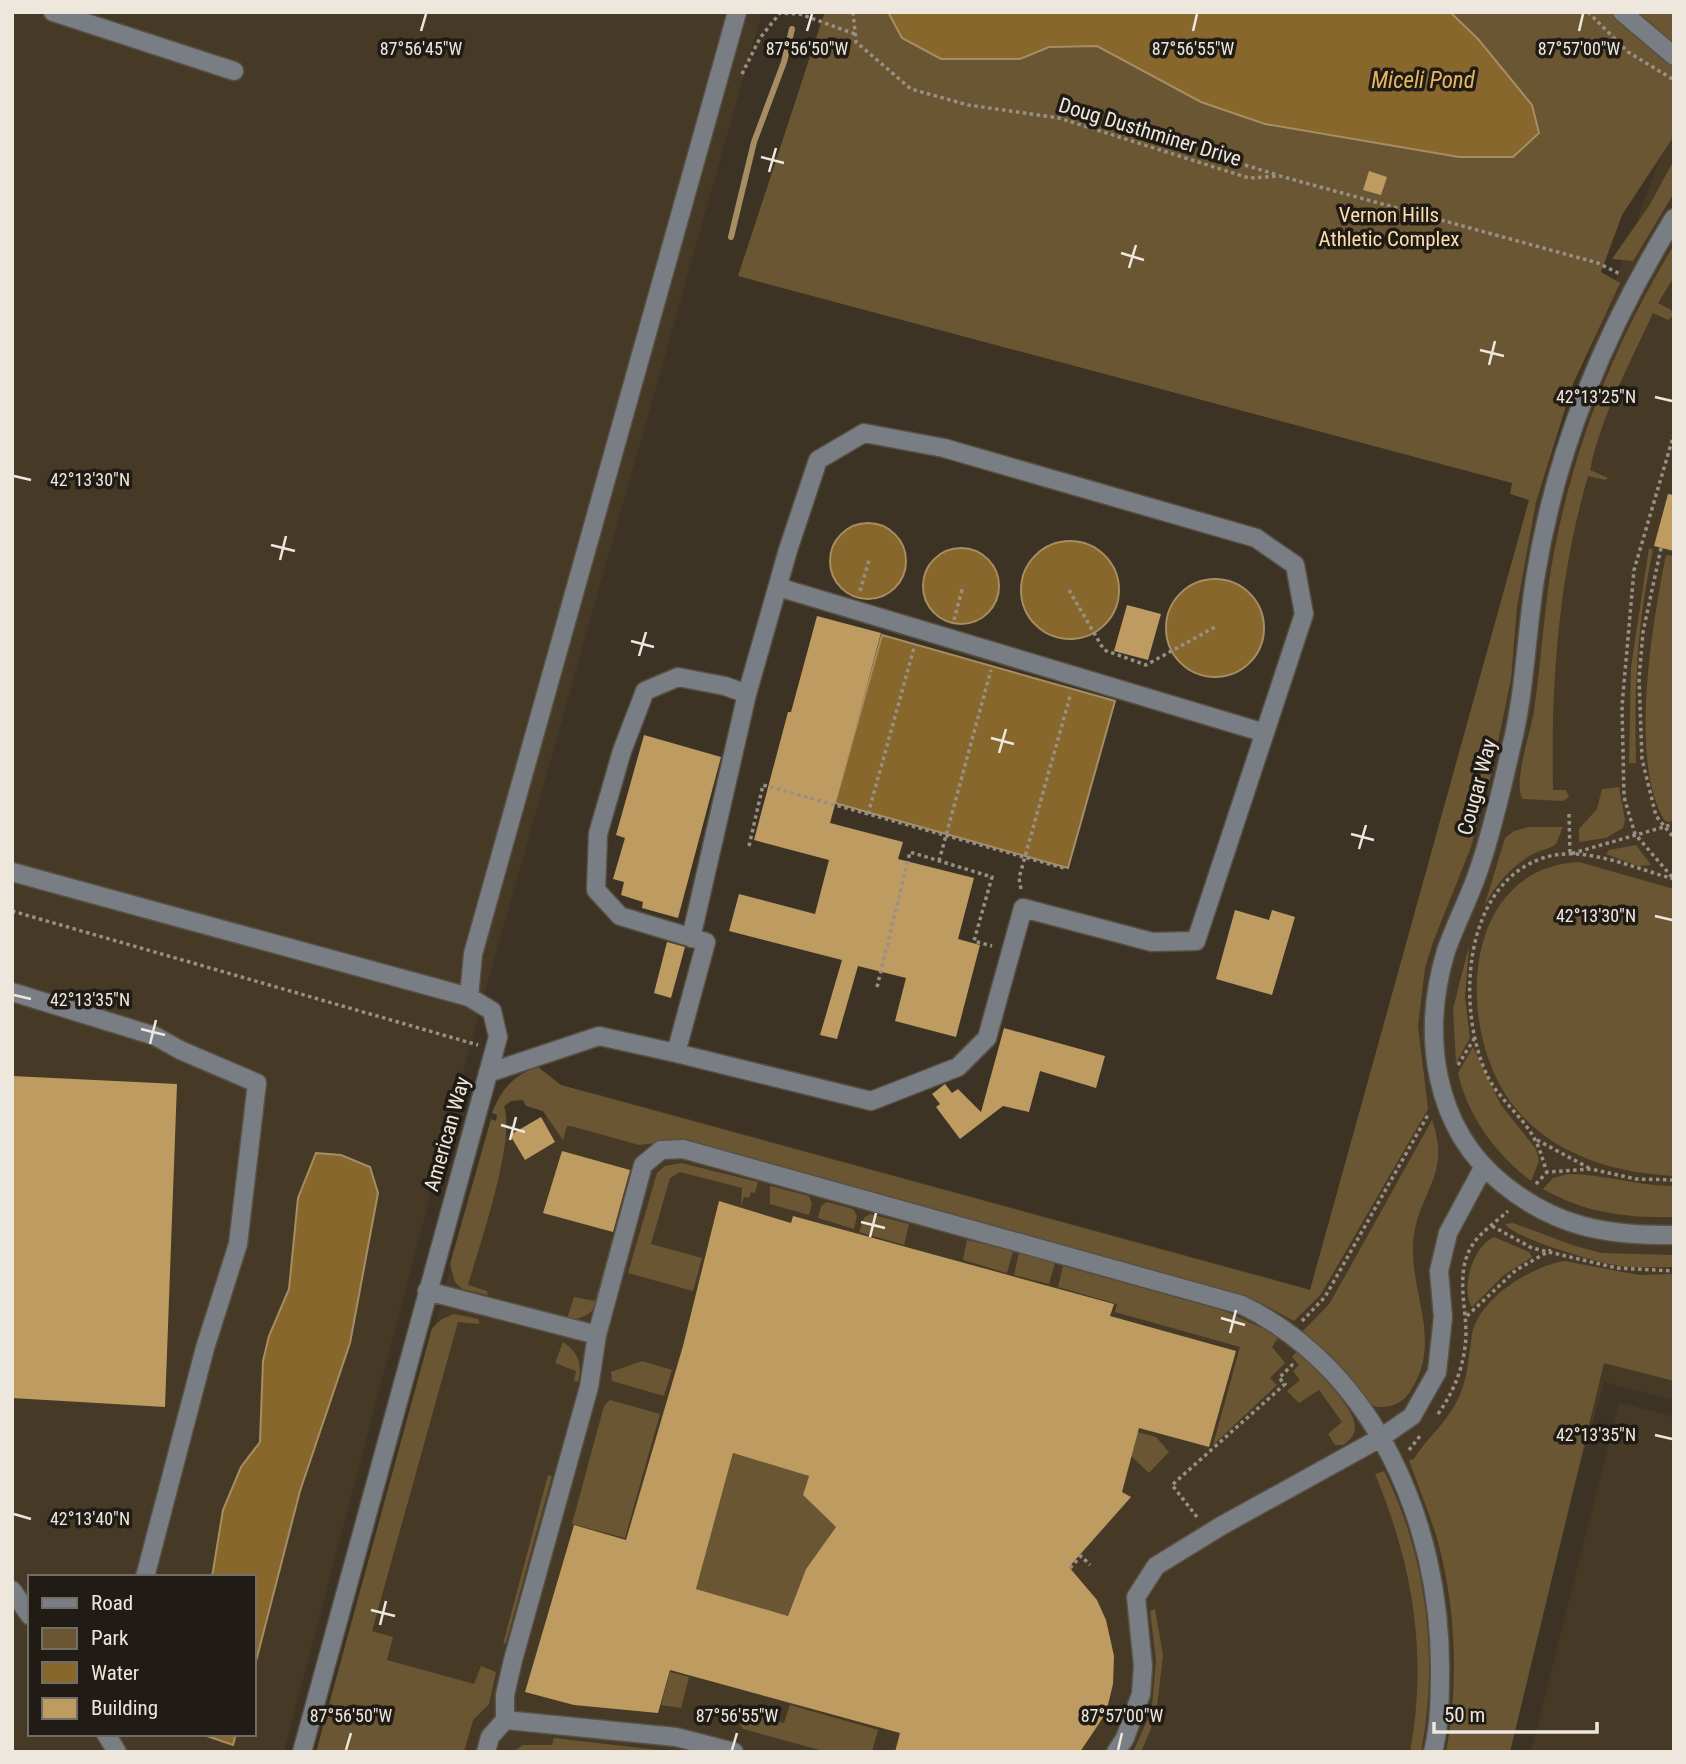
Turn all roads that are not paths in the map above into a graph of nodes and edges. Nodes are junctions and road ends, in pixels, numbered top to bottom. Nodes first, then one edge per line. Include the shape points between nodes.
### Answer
1 (54, 12) edge
2 (737, 12) edge
3 (1622, 12) edge
4 (88, 17) edge
5 (1674, 56) edge
6 (234, 71) dead end
7 (1674, 218) edge
8 (778, 587) junction
9 (747, 694) junction
10 (1265, 733) junction
11 (12, 872) edge
12 (691, 938) junction
13 (12, 992) edge
14 (469, 997) junction
15 (676, 1053) junction
16 (488, 1073) junction
17 (1483, 1168) junction
18 (1674, 1235) edge
19 (427, 1290) junction
20 (597, 1335) junction
21 (1382, 1437) junction
22 (146, 1575) edge
23 (12, 1590) edge
24 (28, 1613) edge
25 (505, 1720) junction
26 (107, 1736) edge
27 (117, 1752) edge
28 (302, 1752) edge
29 (486, 1752) edge
30 (734, 1752) edge
31 (1116, 1752) edge
32 (1433, 1752) edge

1 - 4 street
2 - 14 street via 473,954
3 - 5 street
4 - 6 street
7 - 17 street, Cougar Way via 1591,373 1550,506 1511,748 1480,866 1446,952 1435,1001 1434,1051 1441,1093 1462,1141
8 - 9 street
8 - 10 street
8 - 10 street via 818,460 864,433 944,448 1256,538 1295,565 1304,614
9 - 12 street
9 - 12 street via 678,677 645,691 598,834 596,890 620,916
10 - 15 street via 1196,941 1152,943 1023,908 987,1038 958,1067 871,1101
11 - 14 street, American Way
12 - 15 street via 706,942
13 - 22 street via 155,1036 257,1083 238,1244 205,1348
14 - 16 street, American Way via 492,1011 498,1037
15 - 16 street via 599,1036
16 - 19 street, American Way
17 - 18 street, Cougar Way via 1549,1215 1596,1231
17 - 21 street via 1448,1233 1439,1271 1443,1317 1437,1371 1412,1416
19 - 20 street
19 - 28 street, American Way
20 - 21 street via 643,1165 661,1150 683,1149 1242,1305 1291,1333 1326,1364
20 - 25 street via 589,1387 513,1660
21 - 31 street via 1156,1566 1136,1597 1141,1694
21 - 32 street via 1424,1542 1437,1608 1440,1694
23 - 24 street
25 - 29 street via 490,1737
25 - 30 street via 676,1737
26 - 27 street

